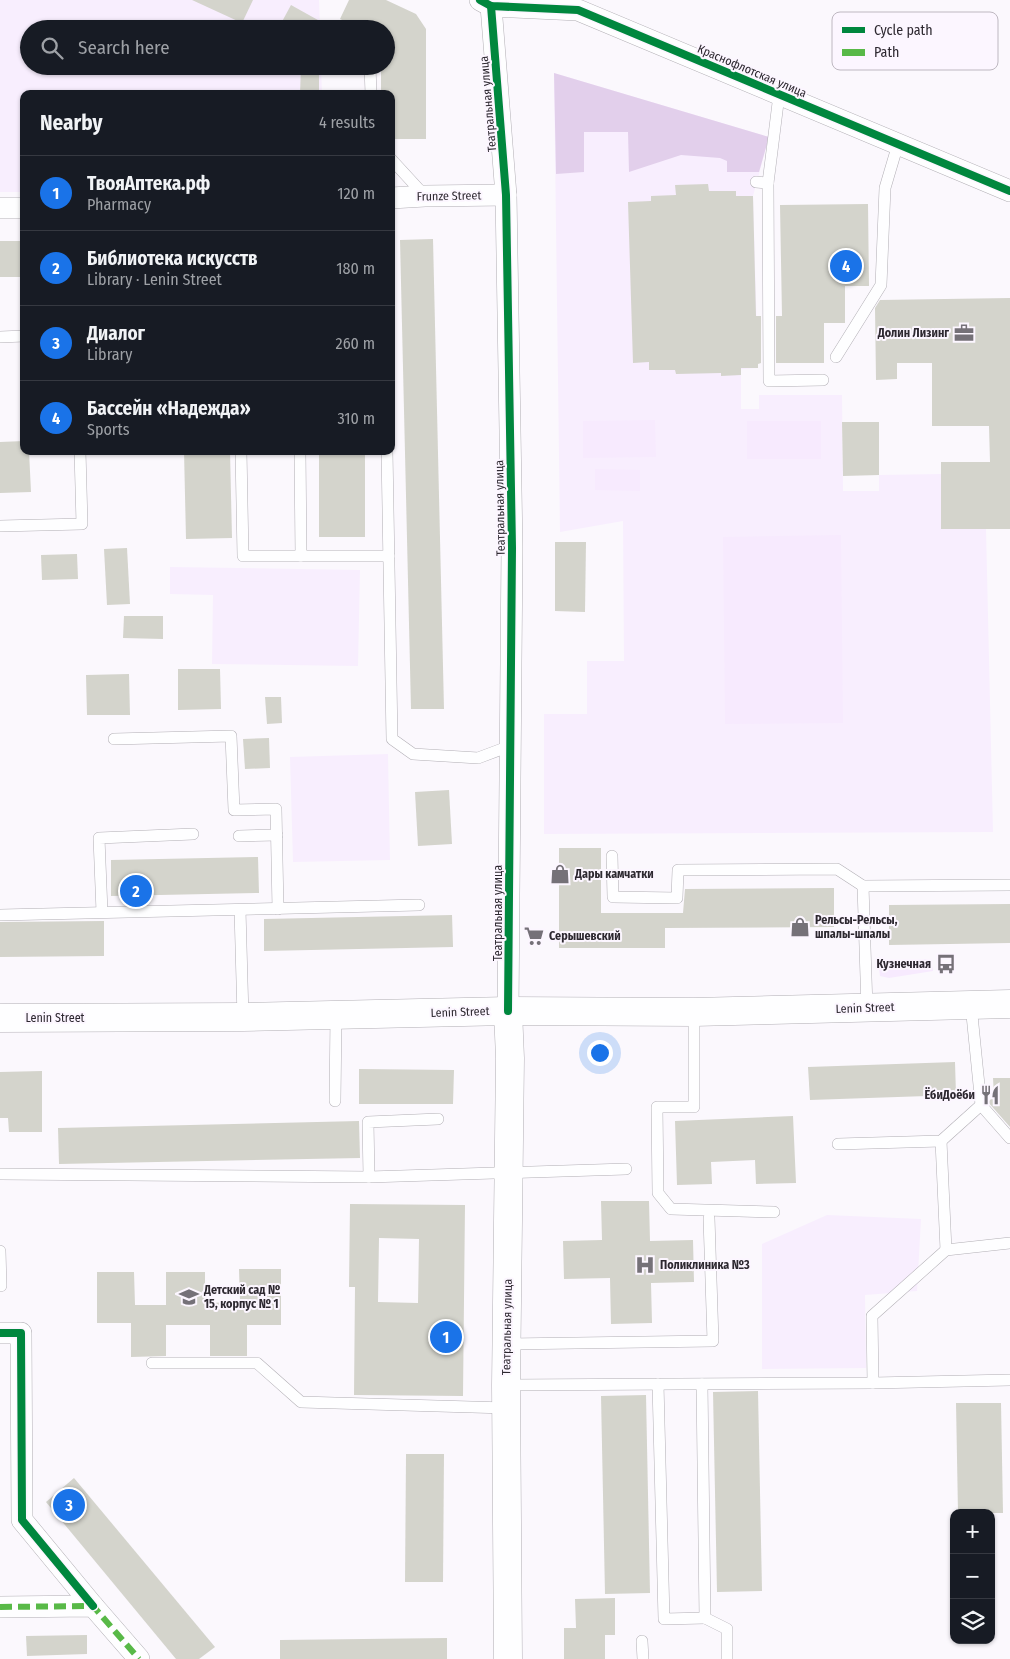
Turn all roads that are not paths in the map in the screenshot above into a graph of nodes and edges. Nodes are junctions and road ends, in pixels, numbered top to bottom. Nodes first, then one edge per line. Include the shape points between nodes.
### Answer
1 (486, 3) edge
2 (370, 75) edge
3 (371, 90) edge
4 (779, 94) junction
5 (898, 144) junction
6 (395, 163) edge
7 (756, 182) dead end
8 (768, 183) junction
9 (1010, 191) edge
10 (506, 195) junction
11 (425, 196) junction
12 (395, 198) edge
13 (0, 208) edge
14 (20, 208) edge
15 (20, 336) edge
16 (0, 337) edge
17 (836, 357) dead end
18 (823, 380) dead end
19 (80, 455) edge
20 (241, 455) edge
21 (300, 455) edge
22 (387, 455) edge
23 (0, 526) edge
24 (301, 556) junction
25 (389, 556) junction
26 (114, 739) dead end
27 (510, 746) junction
28 (193, 834) dead end
29 (277, 835) junction
30 (239, 836) dead end
31 (612, 856) dead end
32 (863, 886) junction
33 (1010, 886) edge
34 (419, 906) dead end
35 (278, 909) junction
36 (240, 910) junction
37 (102, 912) junction
38 (0, 915) edge
39 (1010, 1004) edge
40 (971, 1005) junction
41 (867, 1008) junction
42 (508, 1010) junction
43 (694, 1012) junction
44 (336, 1016) junction
45 (243, 1017) junction
46 (0, 1018) edge
47 (335, 1101) dead end
48 (981, 1105) junction
49 (438, 1119) dead end
50 (1010, 1138) edge
51 (941, 1141) junction
52 (838, 1144) dead end
53 (626, 1169) dead end
54 (508, 1173) junction
55 (0, 1174) edge
56 (369, 1177) junction
57 (774, 1212) dead end
58 (709, 1218) dead end
59 (1010, 1243) edge
60 (946, 1250) junction
61 (0, 1251) edge
62 (1, 1286) edge
63 (0, 1333) edge
64 (506, 1344) junction
65 (152, 1363) dead end
66 (1010, 1380) edge
67 (873, 1383) junction
68 (658, 1384) junction
69 (702, 1384) junction
70 (506, 1397) junction
71 (93, 1606) junction
72 (0, 1607) edge
73 (704, 1618) junction
74 (642, 1641) dead end
75 (139, 1659) edge
76 (508, 1659) edge
77 (643, 1659) edge
78 (727, 1659) edge

1 - 4 street, Краснофлотская улица via 578,10
1 - 10 street, Театральная улица
2 - 3 lane
4 - 5 street, Краснофлотская улица
4 - 8 lane
5 - 9 street, Краснофлотская улица
5 - 17 lane via 885,188 881,285
6 - 11 lane
7 - 8 lane
8 - 18 lane via 769,380
10 - 11 street, Frunze Street
10 - 27 street, Театральная улица via 512,548
11 - 12 street, Frunze Street
13 - 14 street
15 - 16 lane
19 - 23 lane via 82,524
20 - 24 lane via 243,556
21 - 24 lane
22 - 25 lane
24 - 25 lane
25 - 27 lane via 392,739 413,754 459,757 478,758
26 - 29 lane via 231,736 234,810 276,809
27 - 42 street, Театральная улица
28 - 37 lane via 99,838
29 - 30 lane
29 - 35 lane
31 - 32 lane via 613,897 677,898 678,870 837,869
32 - 33 lane
32 - 41 lane
34 - 35 lane
35 - 36 lane
36 - 37 lane
36 - 45 lane
37 - 38 lane
39 - 40 main road, Lenin Street
40 - 41 main road, Lenin Street
40 - 48 lane
41 - 43 main road, Lenin Street
42 - 43 main road, Lenin Street
42 - 44 main road, Lenin Street
42 - 54 main road, Театральная улица
43 - 57 lane via 694,1107 657,1107 658,1193 671,1209
44 - 45 main road, Lenin Street
44 - 47 lane
45 - 46 main road, Lenin Street
48 - 50 lane
48 - 51 lane
49 - 56 lane via 368,1122
51 - 52 lane
51 - 60 lane
53 - 54 lane
54 - 56 lane
54 - 64 main road, Театральная улица
55 - 56 lane
58 - 64 lane via 713,1341
59 - 60 lane
60 - 67 lane via 872,1316
61 - 62 lane
63 - 71 street via 21,1332 22,1520
64 - 70 main road, Театральная улица
65 - 70 lane via 257,1363 301,1402
66 - 67 lane
67 - 69 lane
68 - 69 lane
68 - 70 lane
68 - 73 lane via 664,1618
69 - 73 lane
70 - 76 main road, Театральная улица
71 - 72 street
71 - 75 street
73 - 78 lane via 727,1629
74 - 77 lane

